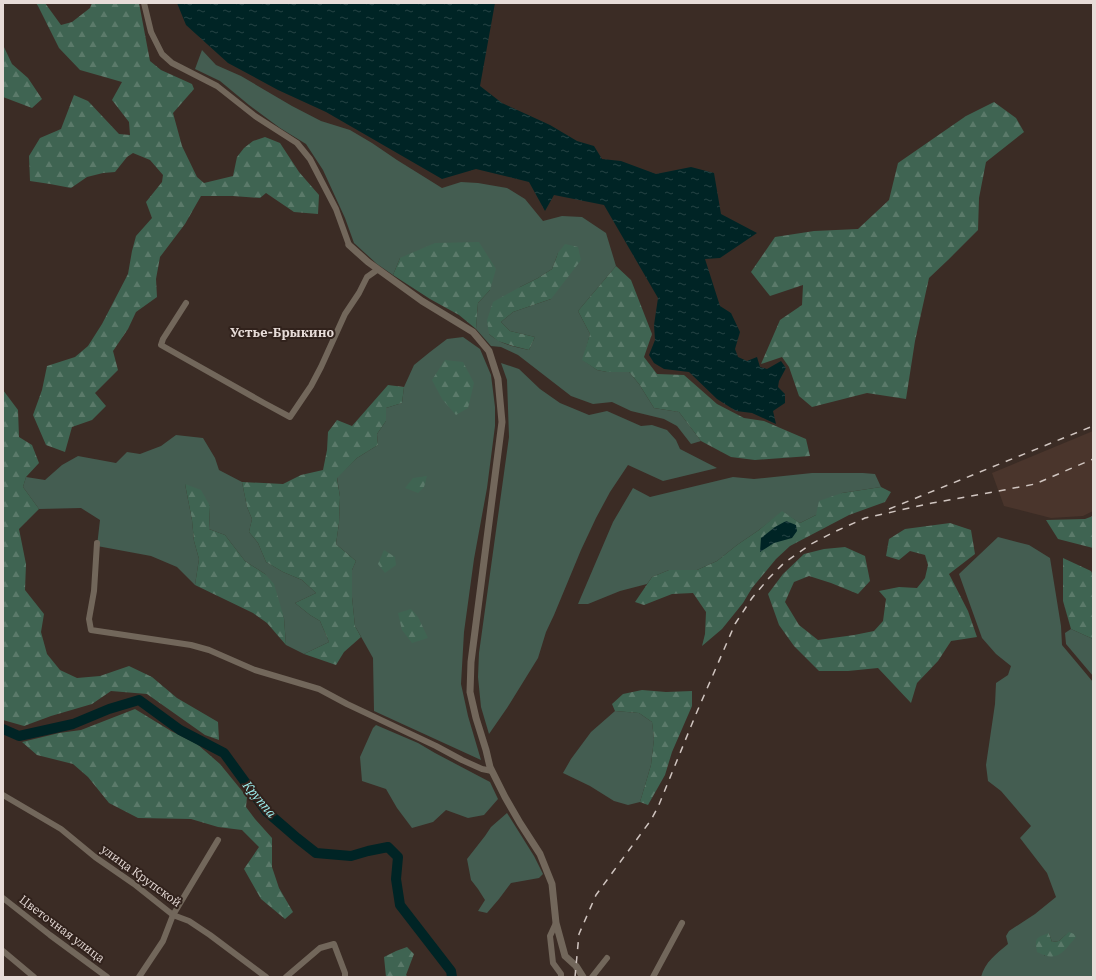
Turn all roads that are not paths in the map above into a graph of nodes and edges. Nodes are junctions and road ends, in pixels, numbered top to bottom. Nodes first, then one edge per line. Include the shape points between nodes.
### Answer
1 (144, 3) edge
2 (349, 245) joint
3 (377, 270) junction
4 (186, 304) dead end
5 (98, 542) dead end
6 (492, 771) junction
7 (3, 795) edge
8 (218, 840) dead end
9 (3, 898) edge
10 (173, 915) junction
11 (556, 923) junction
12 (682, 923) dead end
13 (3, 951) edge
14 (607, 958) dead end
15 (34, 977) edge
16 (107, 977) edge
17 (139, 977) edge
18 (266, 977) edge
19 (286, 977) edge
20 (345, 977) edge
21 (561, 977) edge
22 (583, 977) edge
23 (592, 977) edge
24 (653, 977) edge

1 - 2 street via 151,32 162,54 172,63 217,86 255,116 297,143 310,159 336,209
2 - 3 street
3 - 4 street via 368,277 345,314 314,380 290,417 162,345 163,339
3 - 6 street via 473,332 489,351 498,379 502,422 470,662 470,692
5 - 6 street via 89,619 91,630 209,650 255,670 319,689 469,763
6 - 11 street via 540,854 552,884
7 - 10 street, улица Крупской via 61,829
8 - 10 street
9 - 16 street, Цветочная улица
10 - 17 street via 163,941
10 - 18 street, улица Крупской via 189,921 210,935
11 - 21 street via 550,936 554,963
11 - 22 street via 565,956
12 - 24 street
13 - 15 street
14 - 23 street
19 - 20 street via 320,948 334,944

